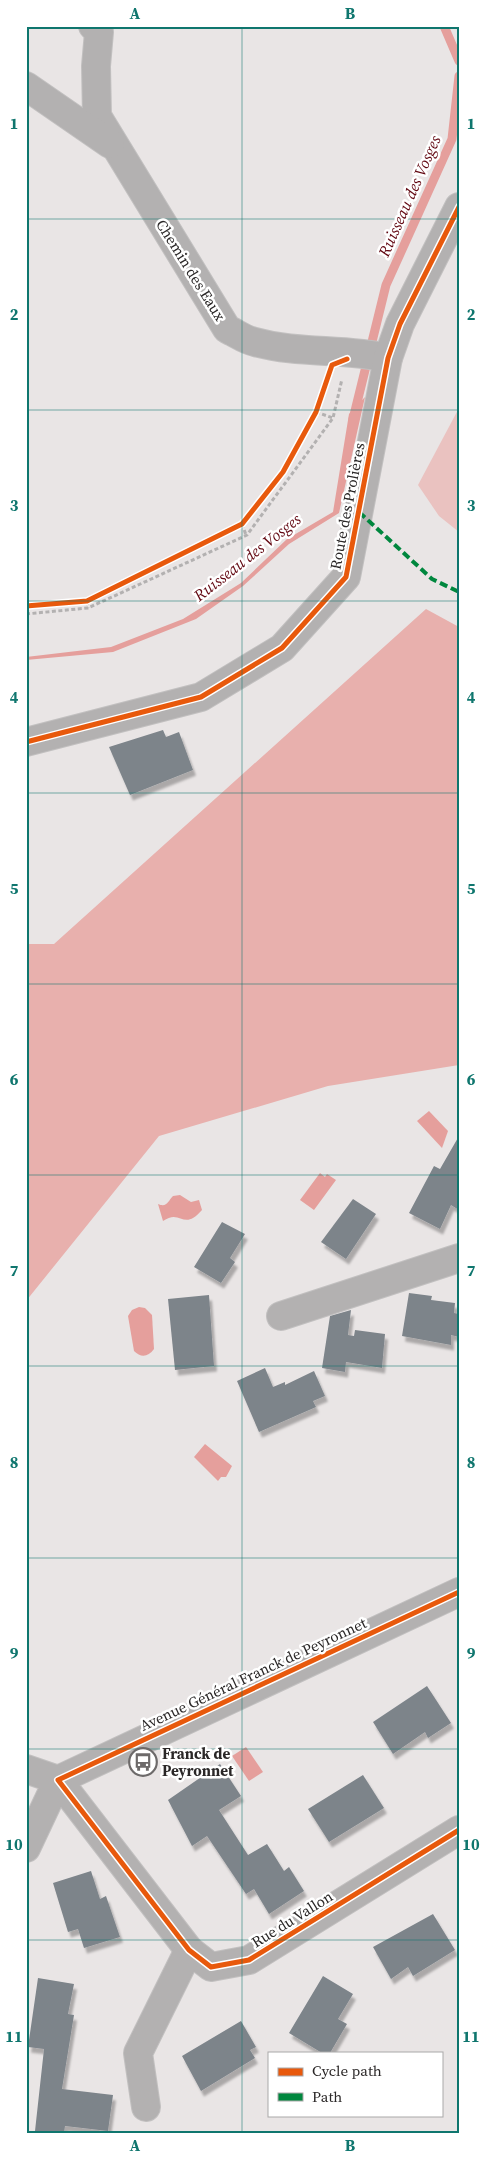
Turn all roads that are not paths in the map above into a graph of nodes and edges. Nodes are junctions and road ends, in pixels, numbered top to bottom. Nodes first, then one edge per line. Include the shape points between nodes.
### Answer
1 (93, 26) edge
2 (26, 86) edge
3 (115, 148) junction
4 (459, 207) edge
5 (388, 358) junction
6 (26, 742) edge
7 (459, 1258) edge
8 (282, 1316) dead end
9 (459, 1592) edge
10 (26, 1769) edge
11 (58, 1780) junction
12 (459, 1830) edge
13 (26, 1848) edge
14 (189, 1950) junction
15 (146, 2107) dead end

1 - 3 street, Chemin des Eaux via 99,32 97,116
2 - 3 street, Chemin des Eaux
3 - 5 street, Chemin des Eaux via 227,329 253,342
4 - 5 street, Route des Prolières via 400,324
5 - 6 street, Route des Prolières via 346,577 282,648 200,698
7 - 8 street
9 - 11 street, Avenue Général Franck de Peyronnet
10 - 11 street
11 - 13 street
11 - 14 street, Rue du Vallon
12 - 14 street, Rue du Vallon via 249,1960 212,1967
14 - 15 street via 138,2053

